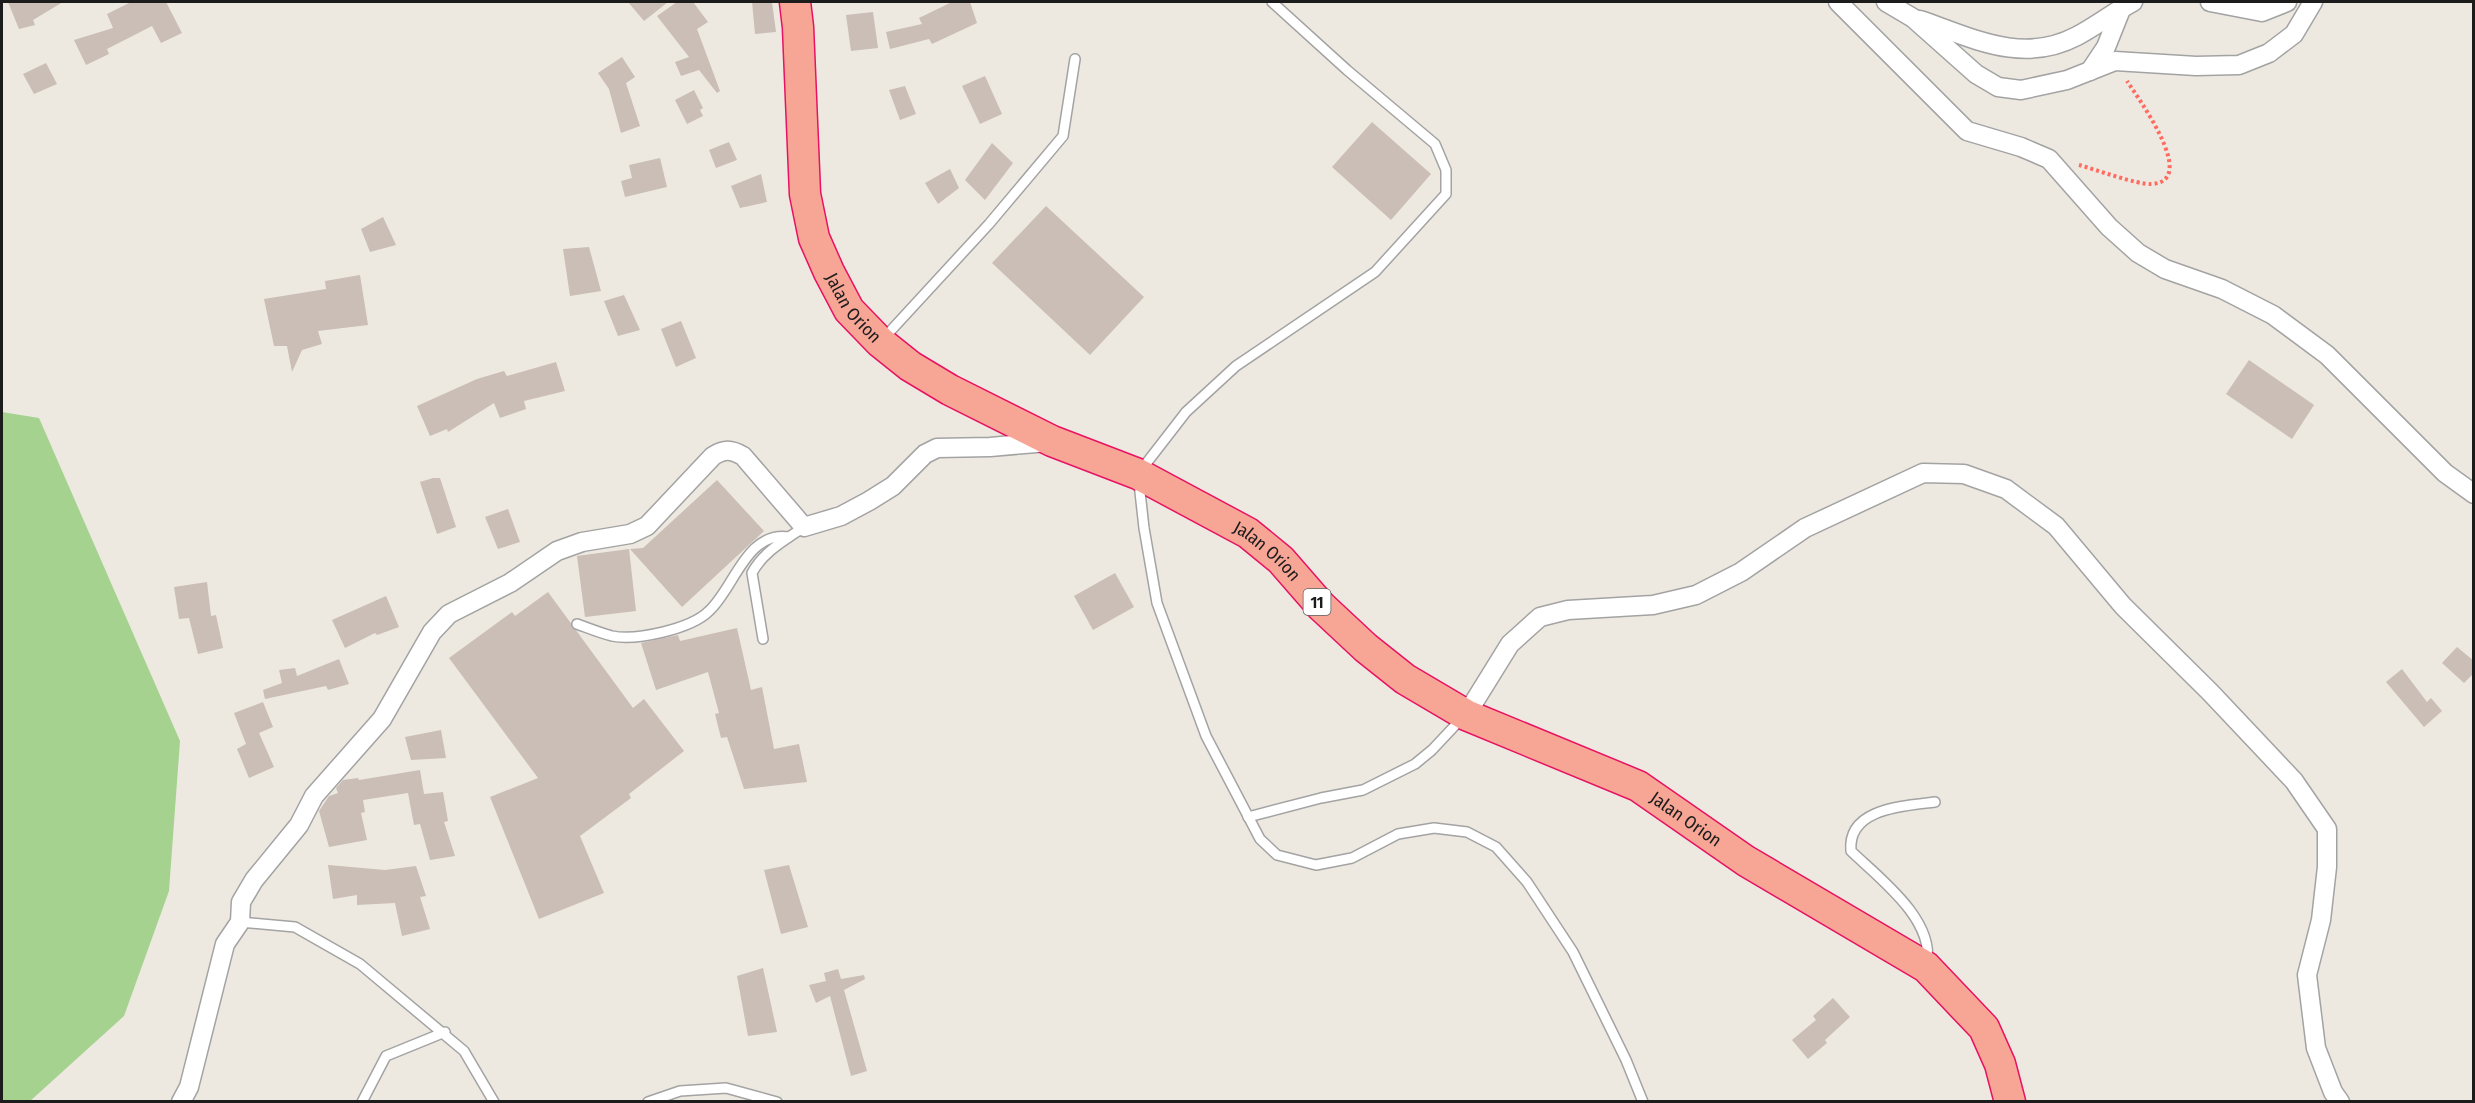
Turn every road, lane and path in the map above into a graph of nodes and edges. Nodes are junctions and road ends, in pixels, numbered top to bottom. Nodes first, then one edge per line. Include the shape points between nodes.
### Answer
1 (795, 2) edge
2 (1272, 2) edge
3 (1838, 2) edge
4 (1886, 2) edge
5 (2210, 2) edge
6 (2287, 2) edge
7 (2313, 2) edge
8 (2127, 4) edge
9 (1913, 18) junction
10 (1075, 58) dead end
11 (2115, 61) junction
12 (2090, 71) junction
13 (2049, 159) junction
14 (880, 342) junction
15 (1052, 441) junction
16 (1138, 474) junction
17 (2474, 494) edge
18 (796, 532) junction
19 (577, 624) dead end
20 (763, 639) dead end
21 (1466, 715) junction
22 (1935, 802) dead end
23 (1248, 818) junction
24 (240, 922) junction
25 (1926, 967) junction
26 (445, 1032) junction
27 (181, 1101) edge
28 (362, 1101) edge
29 (494, 1101) edge
30 (648, 1101) edge
31 (777, 1101) edge
32 (1643, 1101) edge
33 (2010, 1101) edge
34 (2340, 1101) edge

1 - 14 highway, Jalan Orion / 11 via 805,194 814,238 849,310
2 - 16 lane via 1435,144 1446,170 1446,194 1375,272 1236,366 1186,412
3 - 13 street via 1967,130
4 - 9 street
5 - 6 street via 2262,12
7 - 11 street via 2294,34 2269,53 2239,65
8 - 9 street via 2076,37 2016,50 1982,43
8 - 12 street
9 - 12 street via 1976,74 1998,87 2021,90
10 - 14 lane via 1063,136
11 - 12 street
11 - 13 path via 2157,128 2170,160 2170,172 2151,184
13 - 17 street via 2109,227 2138,253 2165,269 2222,289 2273,315 2327,355 2445,473
14 - 15 highway, Jalan Orion / 11 via 950,390
15 - 16 highway, Jalan Orion / 11
15 - 18 street via 937,448 869,501
16 - 21 highway, Jalan Orion / 11 via 1248,533 1281,560 1321,606 1366,648 1405,680
16 - 23 lane via 1157,603 1206,736
18 - 19 lane via 764,540 709,611 697,620 628,637
18 - 20 lane via 770,550 752,573
18 - 24 street via 743,456 722,450 647,526 630,534 557,550 510,583 449,614 432,632 382,719 314,796 299,825 254,880 241,902
21 - 23 lane via 1415,764 1363,790
21 - 25 highway, Jalan Orion / 11 via 1638,786 1746,861
21 - 34 street via 1510,644 1540,617 1568,610 1653,605 1696,595 1741,572 1805,528 1923,473 1964,474 2006,489 2056,526 2123,606 2294,781 2326,829 2328,867 2321,920 2307,975 2316,1048
22 - 25 lane via 1891,808 1869,816 1856,828 1850,842 1851,851 1912,912 1923,930 1929,949
23 - 32 lane via 1260,839 1277,855 1316,865 1352,858 1398,834 1434,828 1467,832 1496,847 1527,882 1573,952
24 - 26 lane via 295,927 360,964
24 - 27 street via 225,944 189,1087
25 - 33 highway, Jalan Orion / 11 via 1984,1028
26 - 28 lane via 386,1056
26 - 29 lane via 464,1051
30 - 31 lane via 680,1091 726,1088

